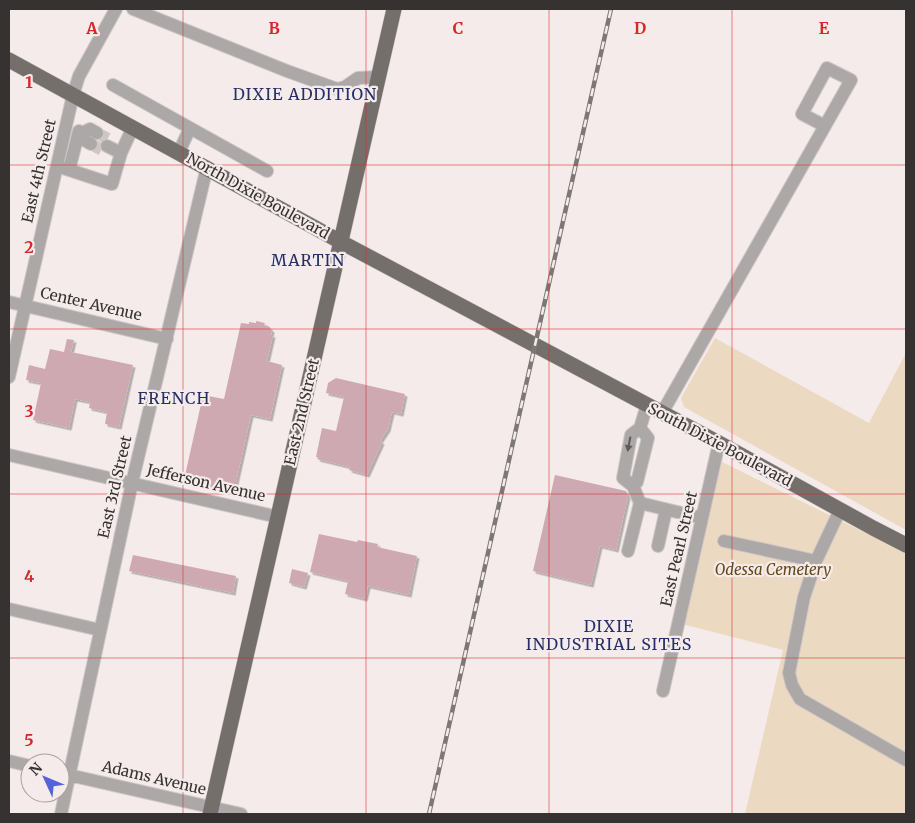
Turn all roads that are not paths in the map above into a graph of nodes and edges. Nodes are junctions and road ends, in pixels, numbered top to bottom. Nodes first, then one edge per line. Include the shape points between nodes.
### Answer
1 (116, 9) edge
2 (133, 9) edge
3 (394, 9) edge
4 (9, 60) edge
5 (378, 77) junction
6 (112, 85) dead end
7 (73, 95) junction
8 (66, 126) junction
9 (824, 126) junction
10 (133, 127) junction
11 (190, 128) junction
12 (179, 152) junction
13 (63, 168) junction
14 (207, 168) junction
15 (268, 171) dead end
16 (341, 242) junction
17 (9, 302) edge
18 (25, 306) junction
19 (167, 339) junction
20 (534, 345) joint
21 (9, 377) edge
22 (647, 405) junction
23 (662, 413) junction
24 (719, 444) junction
25 (9, 455) edge
26 (132, 483) junction
27 (640, 503) junction
28 (666, 510) junction
29 (840, 510) junction
30 (278, 517) junction
31 (702, 518) junction
32 (724, 541) dead end
33 (906, 545) edge
34 (658, 546) dead end
35 (628, 551) dead end
36 (816, 561) junction
37 (9, 609) edge
38 (100, 630) junction
39 (663, 691) dead end
40 (70, 753) edge
41 (906, 760) edge
42 (70, 775) edge
43 (211, 811) edge
44 (241, 814) edge

1 - 7 street, East 4th Street via 79,76
2 - 5 street via 337,89 358,78
3 - 5 main road, East 2nd Street
4 - 7 main road, North Dixie Boulevard
5 - 16 main road, East 2nd Street
6 - 11 street
7 - 8 street, East 4th Street
7 - 10 main road, North Dixie Boulevard
8 - 13 street, East 4th Street
8 - 13 street via 89,136
9 - 9 street via 851,80 827,68 802,114
9 - 23 street
10 - 12 main road, North Dixie Boulevard
10 - 13 street via 113,148 112,184
11 - 12 street
11 - 15 street
12 - 14 main road, North Dixie Boulevard
13 - 18 street, East 4th Street
14 - 16 main road, North Dixie Boulevard
14 - 19 street, East 3rd Street
16 - 20 main road, North Dixie Boulevard
16 - 30 main road, East 2nd Street
17 - 18 street, Center Avenue
18 - 19 street, Center Avenue
18 - 21 street, East 4th Street
19 - 26 street, East 3rd Street
20 - 22 main road, South Dixie Boulevard
22 - 23 main road, South Dixie Boulevard
22 - 27 street via 640,428 648,438 637,482 633,486
23 - 24 main road, South Dixie Boulevard
24 - 29 main road, South Dixie Boulevard
24 - 31 street, East Pearl Street
25 - 26 street, Jefferson Avenue
26 - 30 street, Jefferson Avenue
26 - 38 street, East 3rd Street
27 - 28 street
27 - 35 street
28 - 31 street
28 - 34 street
29 - 33 main road, South Dixie Boulevard
29 - 36 street
30 - 43 main road, East 2nd Street
31 - 39 street, East Pearl Street
32 - 36 street
36 - 41 street via 804,597 789,674 792,685 800,699
37 - 38 street
38 - 40 street, East 3rd Street
42 - 43 street, Adams Avenue
43 - 44 street, Adams Avenue

